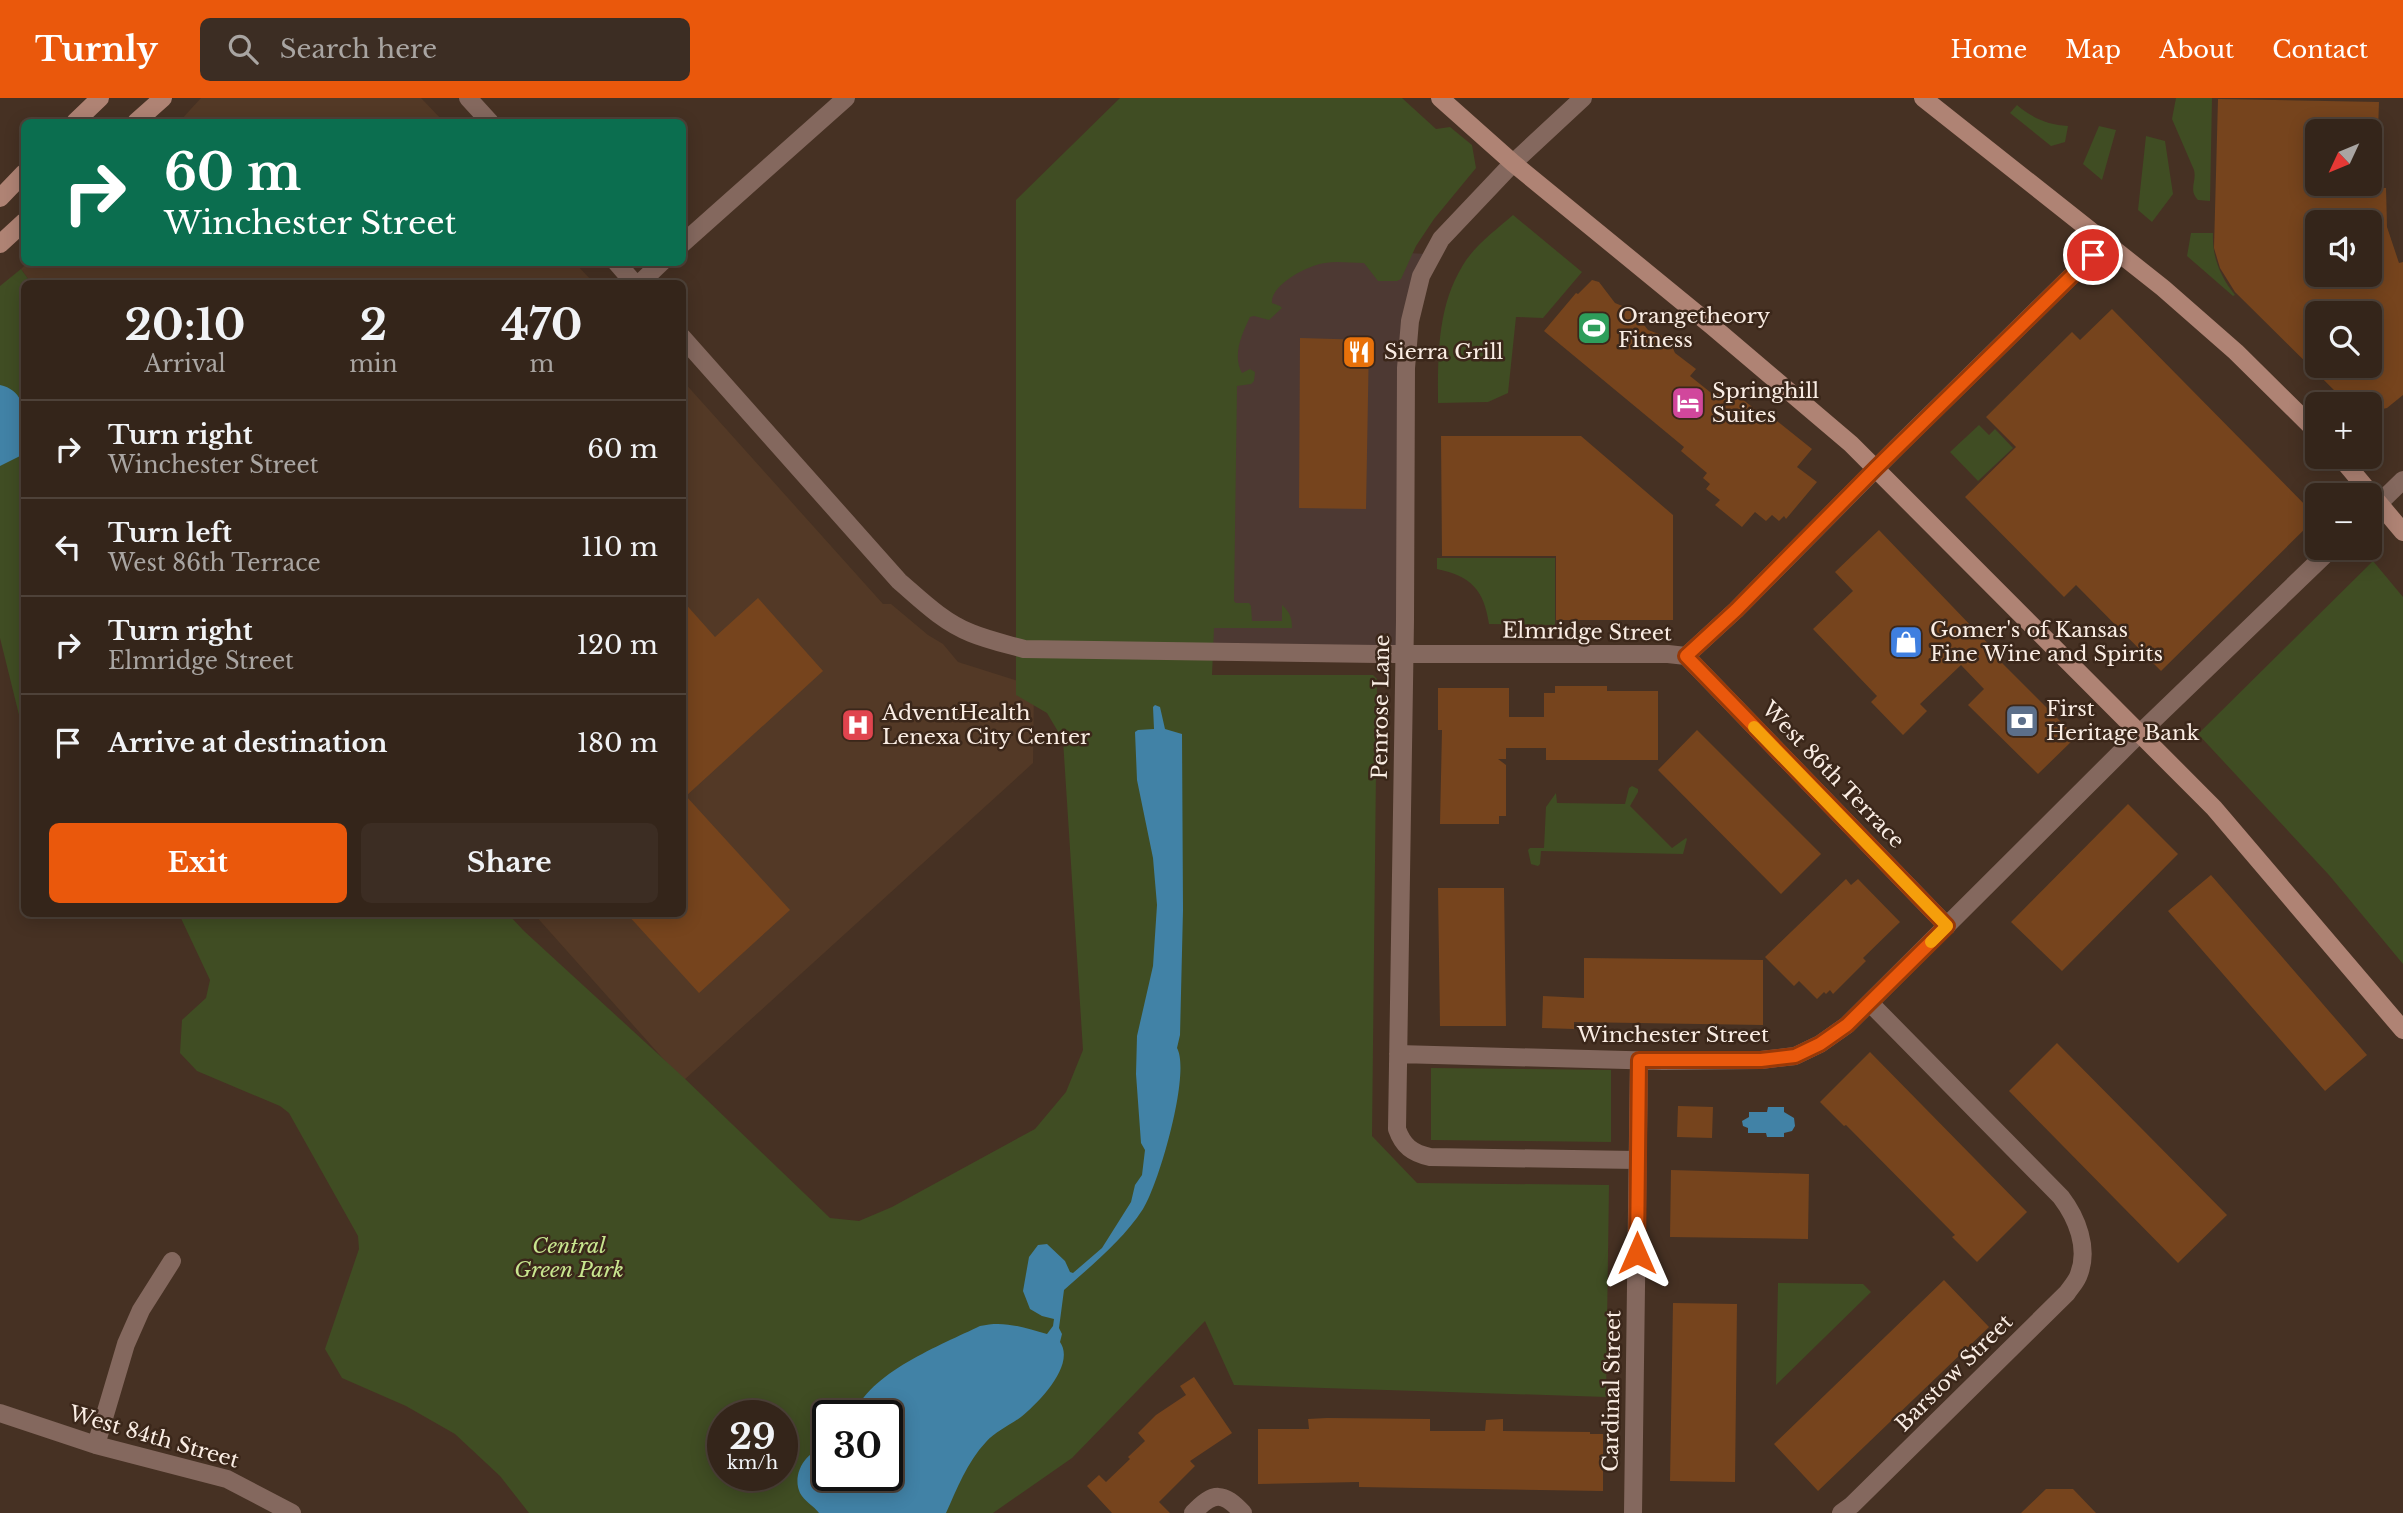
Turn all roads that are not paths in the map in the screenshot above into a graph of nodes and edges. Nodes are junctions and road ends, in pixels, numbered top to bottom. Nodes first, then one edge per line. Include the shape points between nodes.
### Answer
1 (100, 98) edge
2 (163, 98) edge
3 (468, 98) edge
4 (846, 98) edge
5 (1440, 98) edge
6 (1583, 98) edge
7 (1923, 98) edge
8 (78, 119) edge
9 (139, 119) edge
10 (487, 119) edge
11 (1513, 163) junction
12 (21, 176) edge
13 (0, 198) edge
14 (21, 225) edge
15 (686, 240) edge
16 (2105, 243) junction
17 (0, 244) edge
18 (620, 266) edge
19 (657, 266) edge
20 (633, 280) edge
21 (642, 280) edge
22 (686, 341) edge
23 (2305, 420) edge
24 (1876, 468) junction
25 (2403, 480) edge
26 (2382, 500) edge
27 (2382, 514) edge
28 (2403, 532) edge
29 (2320, 560) edge
30 (1405, 654) junction
31 (1686, 656) junction
32 (2140, 733) junction
33 (1947, 926) junction
34 (1870, 1003) junction
35 (2403, 1030) edge
36 (1398, 1054) junction
37 (1639, 1060) junction
38 (1637, 1160) junction
39 (172, 1261) dead end
40 (0, 1413) edge
41 (96, 1445) junction
42 (292, 1513) edge
43 (1193, 1513) edge
44 (1243, 1513) edge
45 (1633, 1513) edge
46 (1841, 1513) edge

1 - 8 main road
2 - 9 main road
3 - 10 street
4 - 15 street
5 - 11 main road
6 - 11 street, Penrose Lane
7 - 16 main road
11 - 24 main road via 1812,409
11 - 30 street, Penrose Lane via 1441,239 1415,294 1406,369
12 - 13 main road
14 - 17 main road
16 - 23 main road via 2235,352
16 - 24 street, Elmridge Street
18 - 20 street
19 - 21 street
22 - 30 street, Elmridge Street via 899,581 968,632 1024,649
24 - 31 street, Elmridge Street
24 - 32 main road
25 - 26 street
27 - 28 main road
29 - 32 street, Winchester Street
30 - 31 street, Elmridge Street
30 - 36 street, Penrose Lane
31 - 33 street, West 86th Terrace
32 - 33 street, Winchester Street
32 - 35 main road via 2214,808
33 - 34 street, Winchester Street
34 - 37 street, Winchester Street via 1847,1025 1795,1056
34 - 46 street, Barstow Street via 2061,1197 2073,1213 2082,1255 2079,1274 2067,1293
36 - 37 street, Winchester Street
36 - 38 street, Penrose Lane via 1397,1129 1402,1142 1421,1155
37 - 38 street, Cardinal Street
38 - 45 street, Cardinal Street
39 - 41 street via 126,1344
40 - 41 street, West 84th Street
41 - 42 street, West 84th Street via 227,1479
43 - 44 street via 1215,1496 1228,1498

